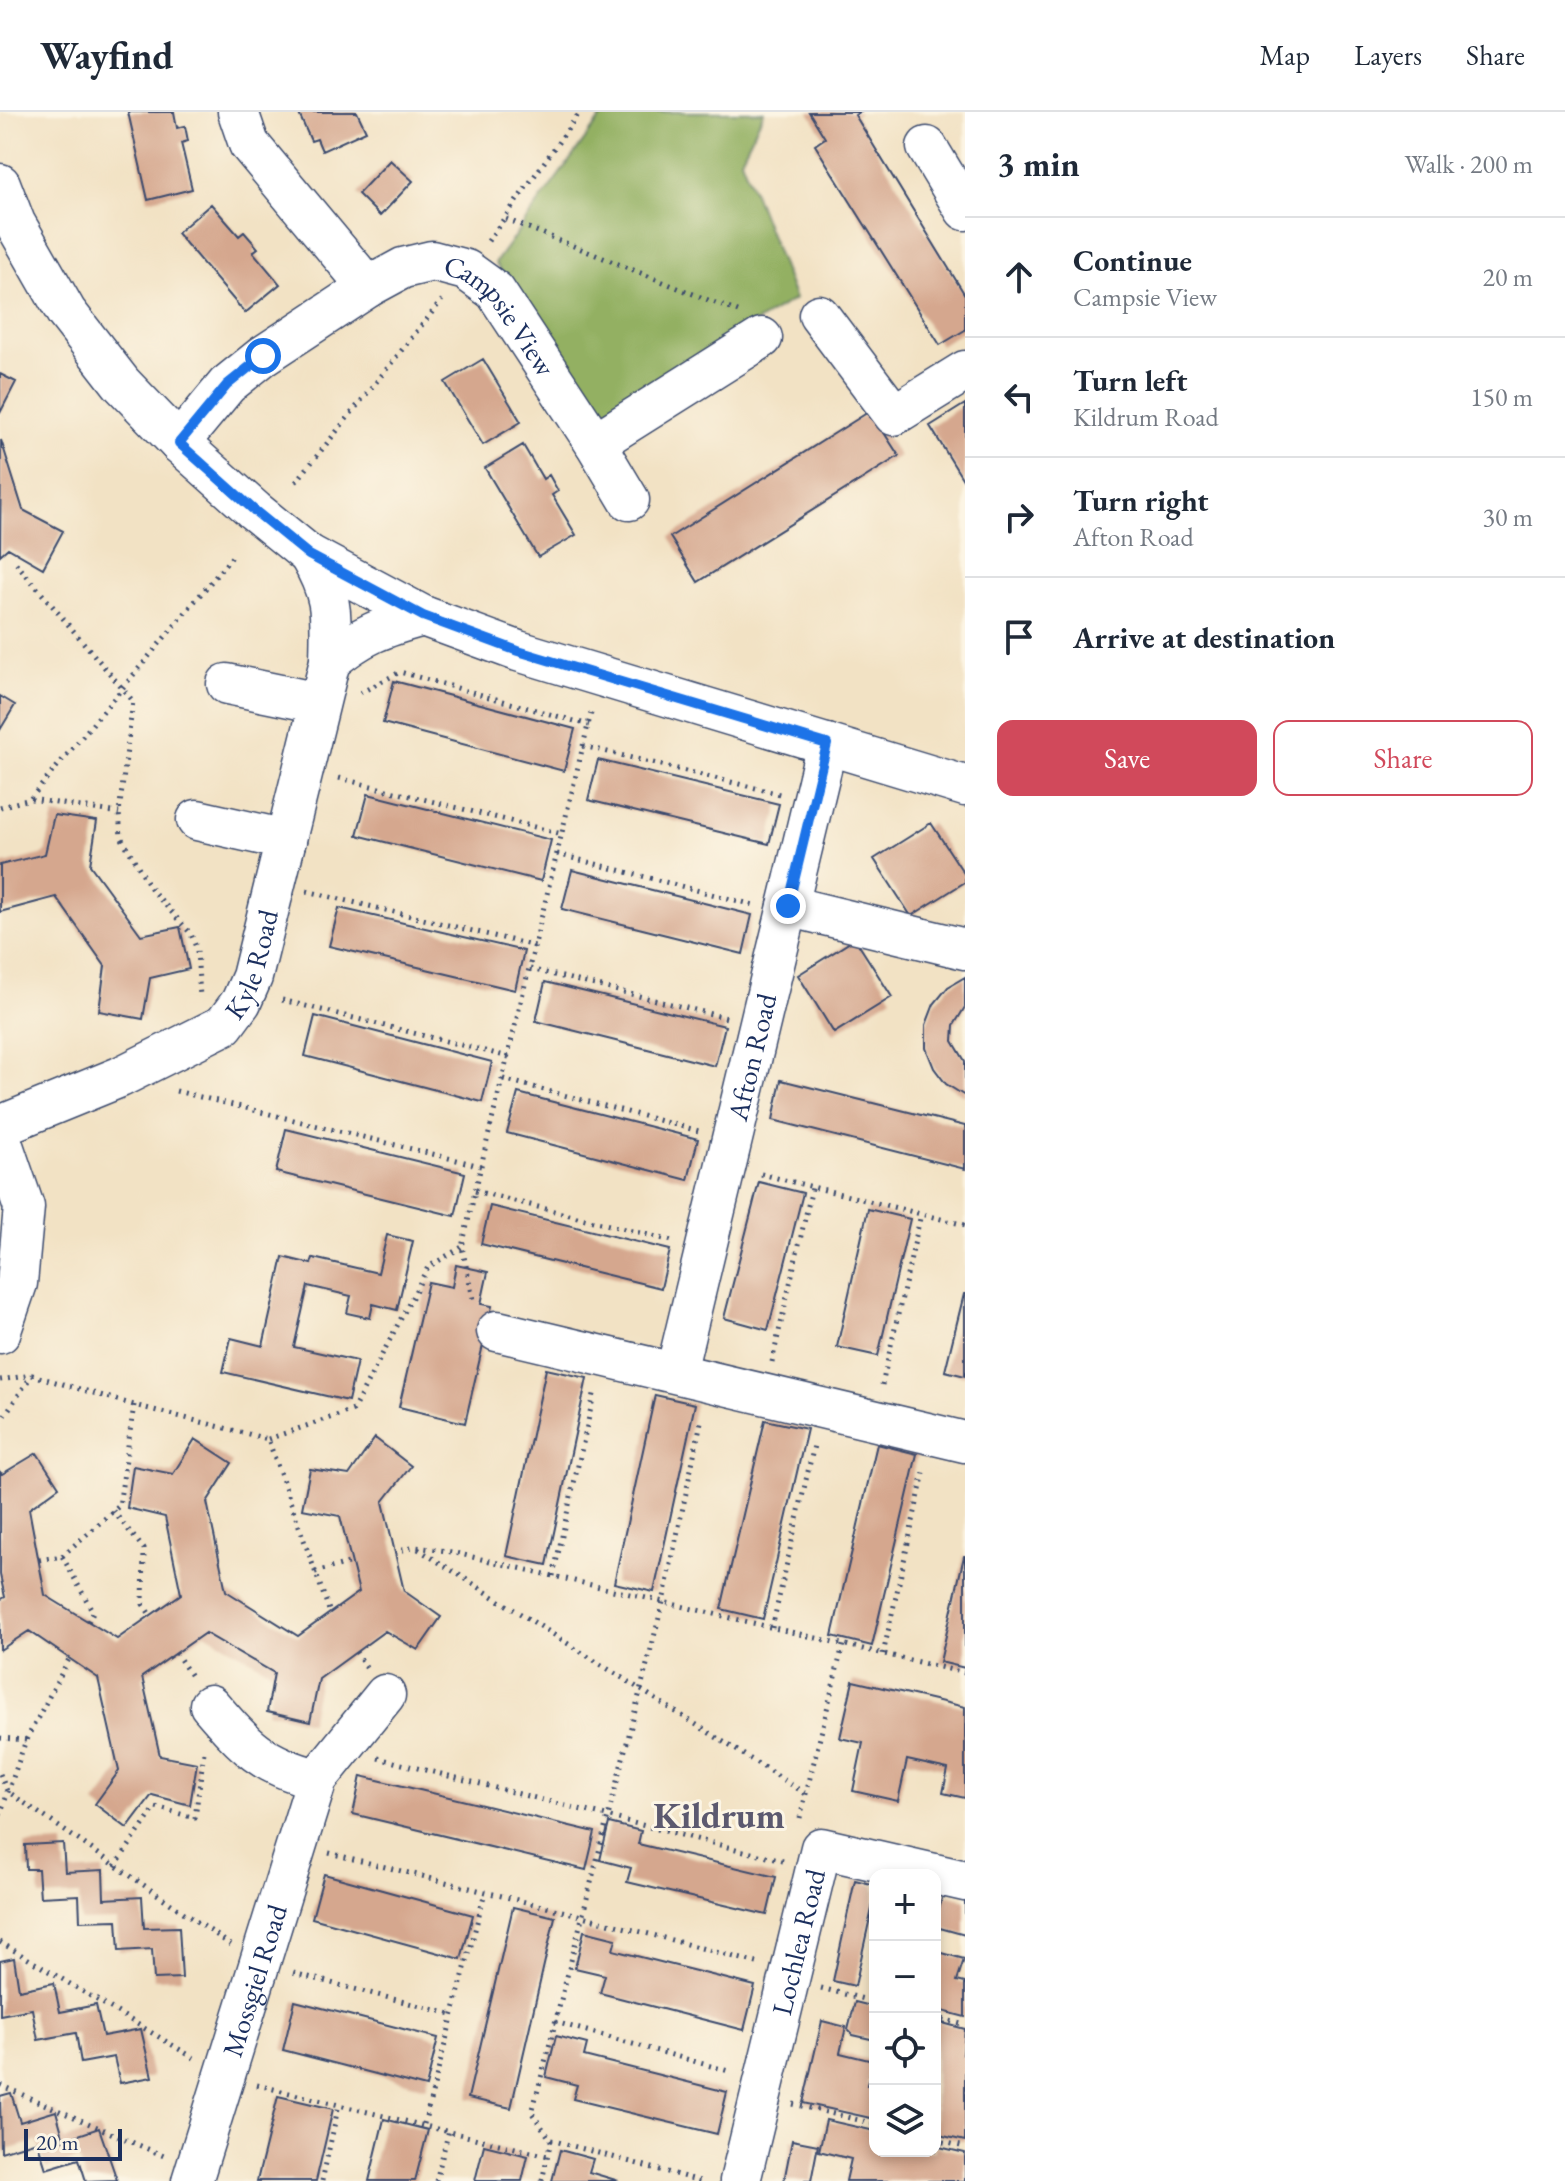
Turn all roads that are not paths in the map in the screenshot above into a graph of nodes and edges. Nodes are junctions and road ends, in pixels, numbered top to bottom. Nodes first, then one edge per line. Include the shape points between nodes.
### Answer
1 (238, 112) edge
2 (927, 147) dead end
3 (0, 184) edge
4 (965, 210) edge
5 (0, 255) edge
6 (368, 287) junction
7 (66, 312) junction
8 (819, 315) dead end
9 (762, 338) road end
10 (965, 371) edge
11 (179, 443) junction
12 (595, 443) junction
13 (629, 500) dead end
14 (309, 555) junction
15 (423, 616) junction
16 (330, 661) junction
17 (227, 684) dead end
18 (318, 710) junction
19 (827, 744) junction
20 (965, 786) edge
21 (197, 820) dead end
22 (286, 840) junction
23 (787, 910) junction
24 (965, 949) edge
25 (0, 1126) edge
26 (0, 1137) edge
27 (497, 1331) road end
28 (0, 1333) edge
29 (693, 1376) junction
30 (949, 1438) edge
31 (385, 1695) dead end
32 (210, 1705) road end
33 (329, 1764) junction
34 (965, 1881) edge
35 (194, 2175) edge
36 (740, 2181) edge

1 - 6 street via 249,144
2 - 4 street
3 - 7 street via 15,223
5 - 7 street
6 - 11 street, Campsie View via 227,385
6 - 12 street, Campsie View via 403,268 432,261 466,270 495,291
7 - 11 street via 122,384
8 - 10 street via 894,415
9 - 12 street
11 - 14 street
12 - 13 street, Campsie View
14 - 15 street
14 - 16 street, Kyle Road via 331,608
15 - 16 street via 355,640
15 - 19 street via 600,677
16 - 18 street, Kyle Road
17 - 18 street
18 - 22 street, Kyle Road
19 - 20 street
19 - 23 street, Afton Road
21 - 22 street
22 - 25 street, Kyle Road via 252,977 224,1025 120,1077
23 - 24 street
23 - 29 street, Afton Road via 705,1249
26 - 28 street via 24,1207 17,1283
27 - 29 street
29 - 30 street
31 - 33 street, Mossgiel Road
32 - 33 street via 239,1739 286,1771
33 - 35 street, Mossgiel Road via 297,1845
34 - 36 street, Lochlea Road via 821,1848

